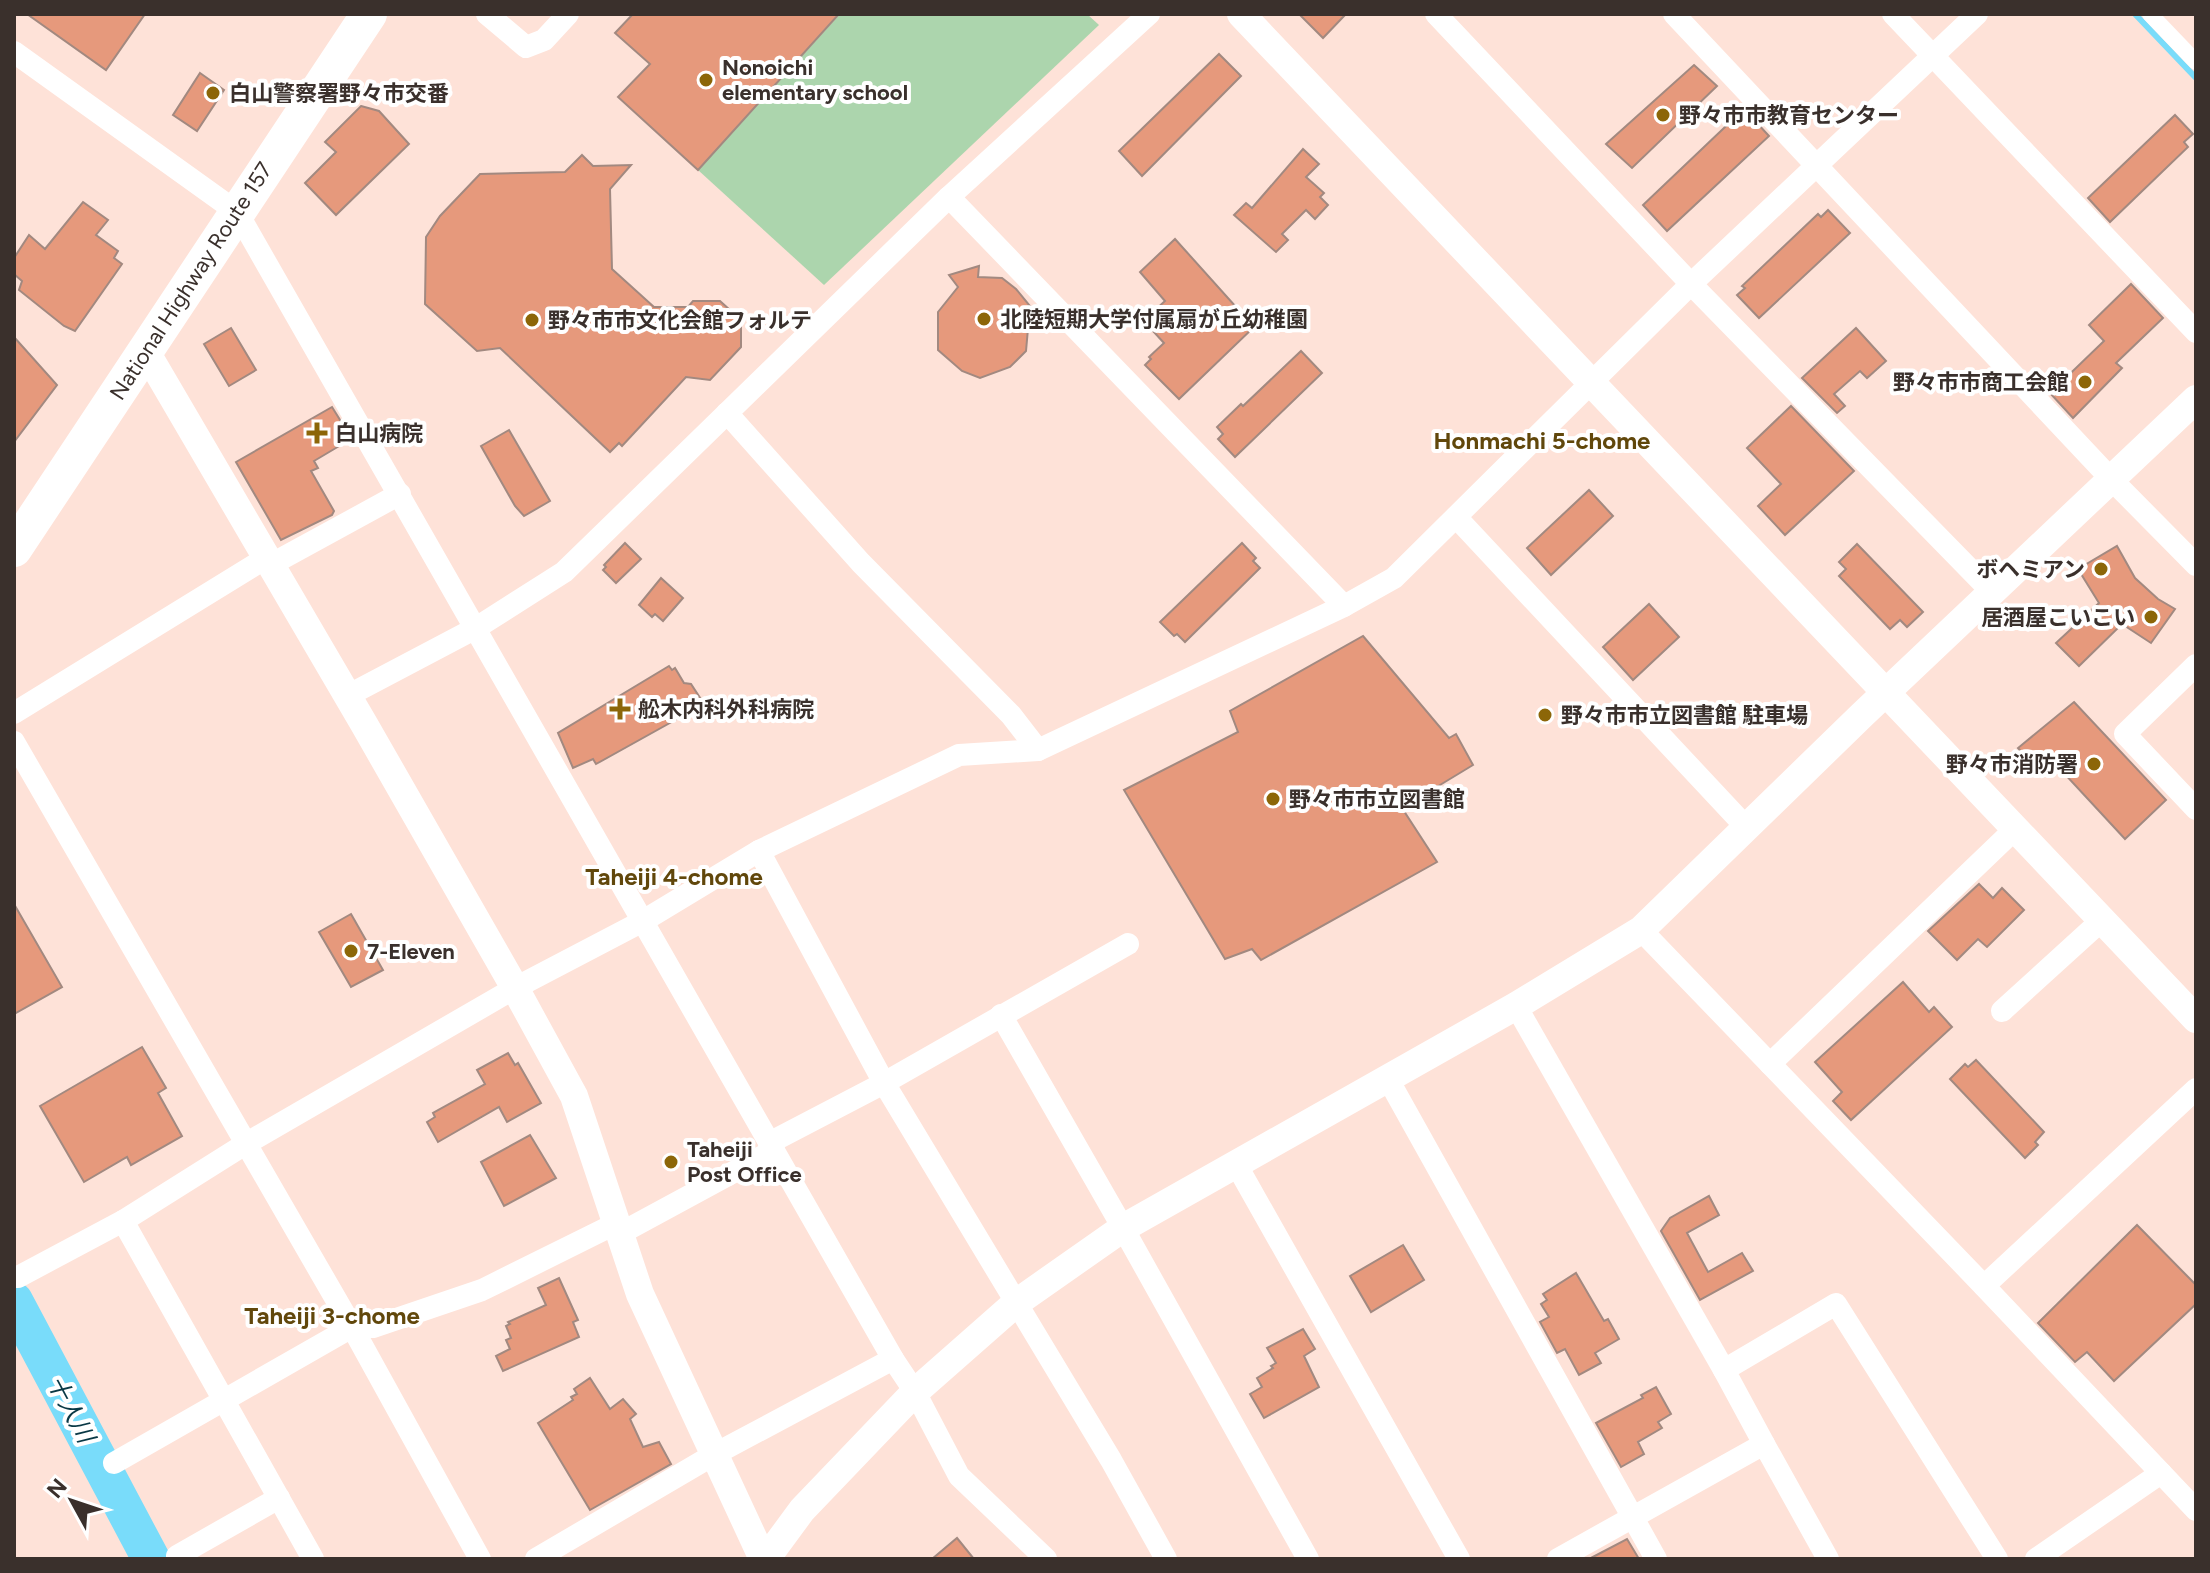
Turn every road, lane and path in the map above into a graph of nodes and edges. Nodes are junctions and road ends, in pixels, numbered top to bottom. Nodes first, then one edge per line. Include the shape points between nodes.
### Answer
1 (369, 14) edge
2 (487, 14) edge
3 (568, 14) edge
4 (1149, 14) edge
5 (1241, 14) edge
6 (1436, 14) edge
7 (1674, 14) edge
8 (1893, 14) edge
9 (1977, 14) edge
10 (2150, 14) edge
11 (14, 52) edge
12 (1932, 57) junction
13 (2196, 62) edge
14 (1817, 166) junction
15 (949, 197) junction
16 (237, 212) junction
17 (1691, 284) junction
18 (2196, 332) edge
19 (145, 350) junction
20 (1591, 381) junction
21 (2196, 399) edge
22 (727, 413) junction
23 (2112, 480) junction
24 (400, 494) junction
25 (1456, 517) junction
26 (14, 549) edge
27 (268, 562) junction
28 (2196, 565) edge
29 (1992, 592) junction
30 (1344, 606) junction
31 (476, 628) junction
32 (2196, 665) edge
33 (1885, 693) junction
34 (347, 696) junction
35 (14, 713) edge
36 (14, 742) edge
37 (1038, 750) junction
38 (2196, 809) edge
39 (1746, 827) junction
40 (2015, 829) junction
41 (759, 851) junction
42 (2102, 920) junction
43 (643, 921) junction
44 (1641, 930) junction
45 (1128, 944) dead end
46 (515, 988) junction
47 (1516, 1006) junction
48 (2002, 1011) dead end
49 (1001, 1015) junction
50 (2196, 1019) edge
51 (1770, 1064) junction
52 (1388, 1079) junction
53 (884, 1083) junction
54 (2196, 1089) edge
55 (247, 1143) junction
56 (771, 1146) junction
57 (1236, 1164) junction
58 (123, 1221) junction
59 (1123, 1228) junction
60 (617, 1229) junction
61 (18, 1277) dead end
62 (1984, 1286) junction
63 (1016, 1303) junction
64 (352, 1327) junction
65 (893, 1359) junction
66 (1724, 1370) junction
67 (915, 1392) junction
68 (225, 1400) junction
69 (1764, 1444) junction
70 (715, 1454) junction
71 (114, 1463) dead end
72 (2161, 1473) junction
73 (279, 1498) junction
74 (2194, 1506) edge
75 (1632, 1517) junction
76 (178, 1559) edge
77 (313, 1559) edge
78 (480, 1559) edge
79 (536, 1559) edge
80 (765, 1559) edge
81 (1046, 1559) edge
82 (1166, 1559) edge
83 (1308, 1559) edge
84 (1459, 1559) edge
85 (1558, 1559) edge
86 (1656, 1559) edge
87 (1828, 1559) edge
88 (1997, 1559) edge
89 (2036, 1559) edge

1 - 16 highway, National Highway Route 157
2 - 3 street via 526,47 544,40
4 - 15 street
5 - 20 street
6 - 17 street
7 - 14 street
8 - 12 street
9 - 12 street
10 - 13 street
11 - 16 street
12 - 14 street
12 - 18 street
14 - 17 street
14 - 23 street
15 - 22 street
15 - 30 street
16 - 19 highway, National Highway Route 157
16 - 24 street
17 - 20 street
17 - 29 street
19 - 26 highway, National Highway Route 157
19 - 27 street
20 - 25 street
20 - 33 street
21 - 23 street
22 - 31 street via 564,572
22 - 37 street
23 - 28 street
23 - 29 street
24 - 27 street
24 - 31 street
25 - 30 street via 1394,578
25 - 39 street
27 - 34 street
27 - 35 street
29 - 33 street
30 - 37 street
31 - 34 street
31 - 43 street
32 - 38 street via 2125,734
33 - 39 street
33 - 40 street
34 - 46 street
36 - 55 street
37 - 41 street via 959,755
39 - 44 street
40 - 42 street
40 - 51 street
41 - 43 street
41 - 53 street
42 - 48 street
42 - 50 street
43 - 46 street
43 - 56 street
44 - 47 street
44 - 51 street
45 - 49 street
46 - 55 street
46 - 60 street via 574,1096
47 - 52 street
47 - 66 street
49 - 53 street
49 - 59 street
51 - 62 street
52 - 57 street
52 - 75 street
53 - 56 street
53 - 63 street
54 - 62 street
55 - 58 street
55 - 64 street
56 - 60 street
56 - 65 street
57 - 59 street
57 - 84 street
58 - 61 street
58 - 68 street
59 - 63 street
59 - 83 street
60 - 64 street via 482,1290 373,1327
60 - 70 street via 640,1294
62 - 72 street
63 - 67 street
63 - 82 street
64 - 68 street
64 - 78 street
65 - 67 street
65 - 70 street
66 - 69 street
66 - 88 street via 1836,1304
67 - 80 street via 802,1510
67 - 81 street via 959,1476
68 - 71 street
68 - 73 street
69 - 75 street
69 - 87 street
70 - 79 street
70 - 80 street
72 - 74 street
72 - 89 street
73 - 76 street
73 - 77 street
75 - 85 street
75 - 86 street

